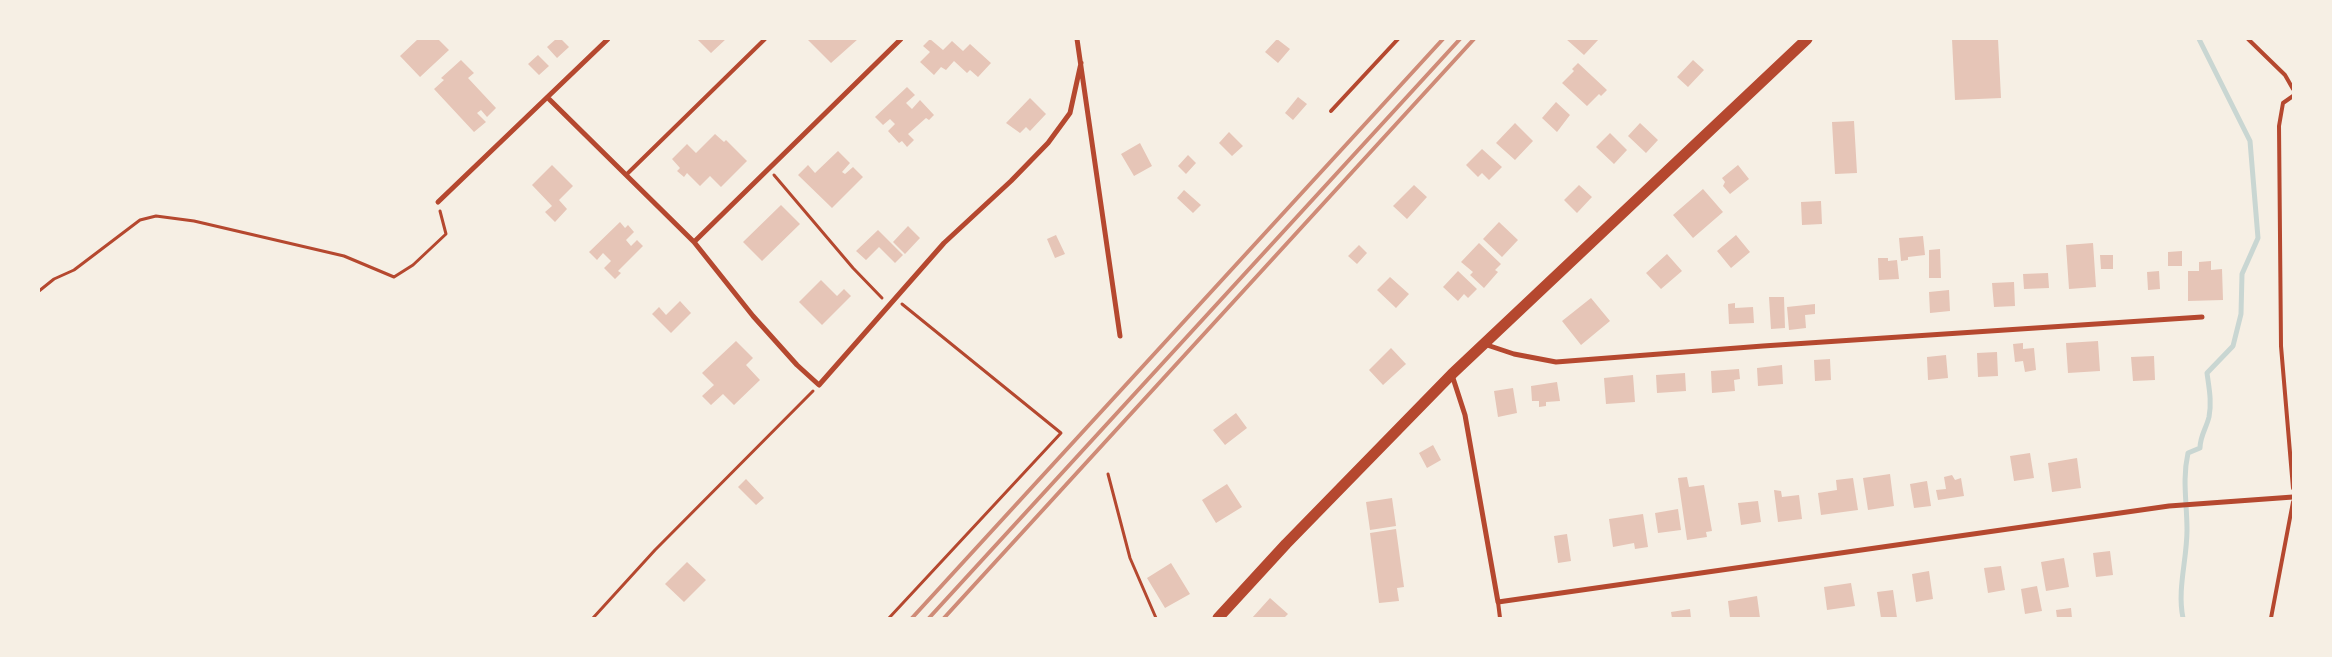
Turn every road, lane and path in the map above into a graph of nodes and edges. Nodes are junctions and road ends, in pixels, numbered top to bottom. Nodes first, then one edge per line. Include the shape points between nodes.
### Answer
1 (608, 39) edge
2 (765, 39) edge
3 (901, 39) edge
4 (1077, 39) edge
5 (1398, 39) edge
6 (1807, 39) edge
7 (2248, 39) edge
8 (1081, 63) junction
9 (2293, 89) edge
10 (2293, 96) edge
11 (548, 98) junction
12 (1331, 111) dead end
13 (769, 169) junction
14 (627, 174) junction
15 (438, 202) joint
16 (694, 242) junction
17 (39, 291) edge
18 (895, 299) junction
19 (890, 305) junction
20 (2202, 317) dead end
21 (1120, 336) dead end
22 (1483, 344) junction
23 (1452, 374) junction
24 (819, 386) junction
25 (1108, 474) dead end
26 (2293, 488) edge
27 (2293, 497) edge
28 (2293, 502) edge
29 (1498, 602) junction
30 (593, 618) edge
31 (889, 618) edge
32 (1156, 618) edge
33 (1218, 618) edge
34 (1500, 618) edge
35 (2272, 618) edge

1 - 11 street
2 - 14 lane
3 - 13 street
4 - 8 street
5 - 12 lane
6 - 22 main road
7 - 9 lane via 2284,75
8 - 18 street via 1070,112 1048,143 944,243
8 - 21 street
10 - 26 lane via 2283,103 2279,126 2281,346
11 - 14 street
11 - 15 street
13 - 16 street
13 - 19 path via 853,268
14 - 16 street
15 - 17 path via 446,234 413,265 394,277 344,256 156,216 140,220 74,270 54,279
16 - 24 street via 753,316
18 - 19 street
18 - 31 path via 1061,433
19 - 24 street
20 - 22 street via 1556,362
22 - 23 main road
23 - 29 street via 1465,415
23 - 33 main road
24 - 30 path via 655,550
25 - 32 path via 1130,558
27 - 29 street via 2174,506
28 - 35 lane
29 - 34 lane

